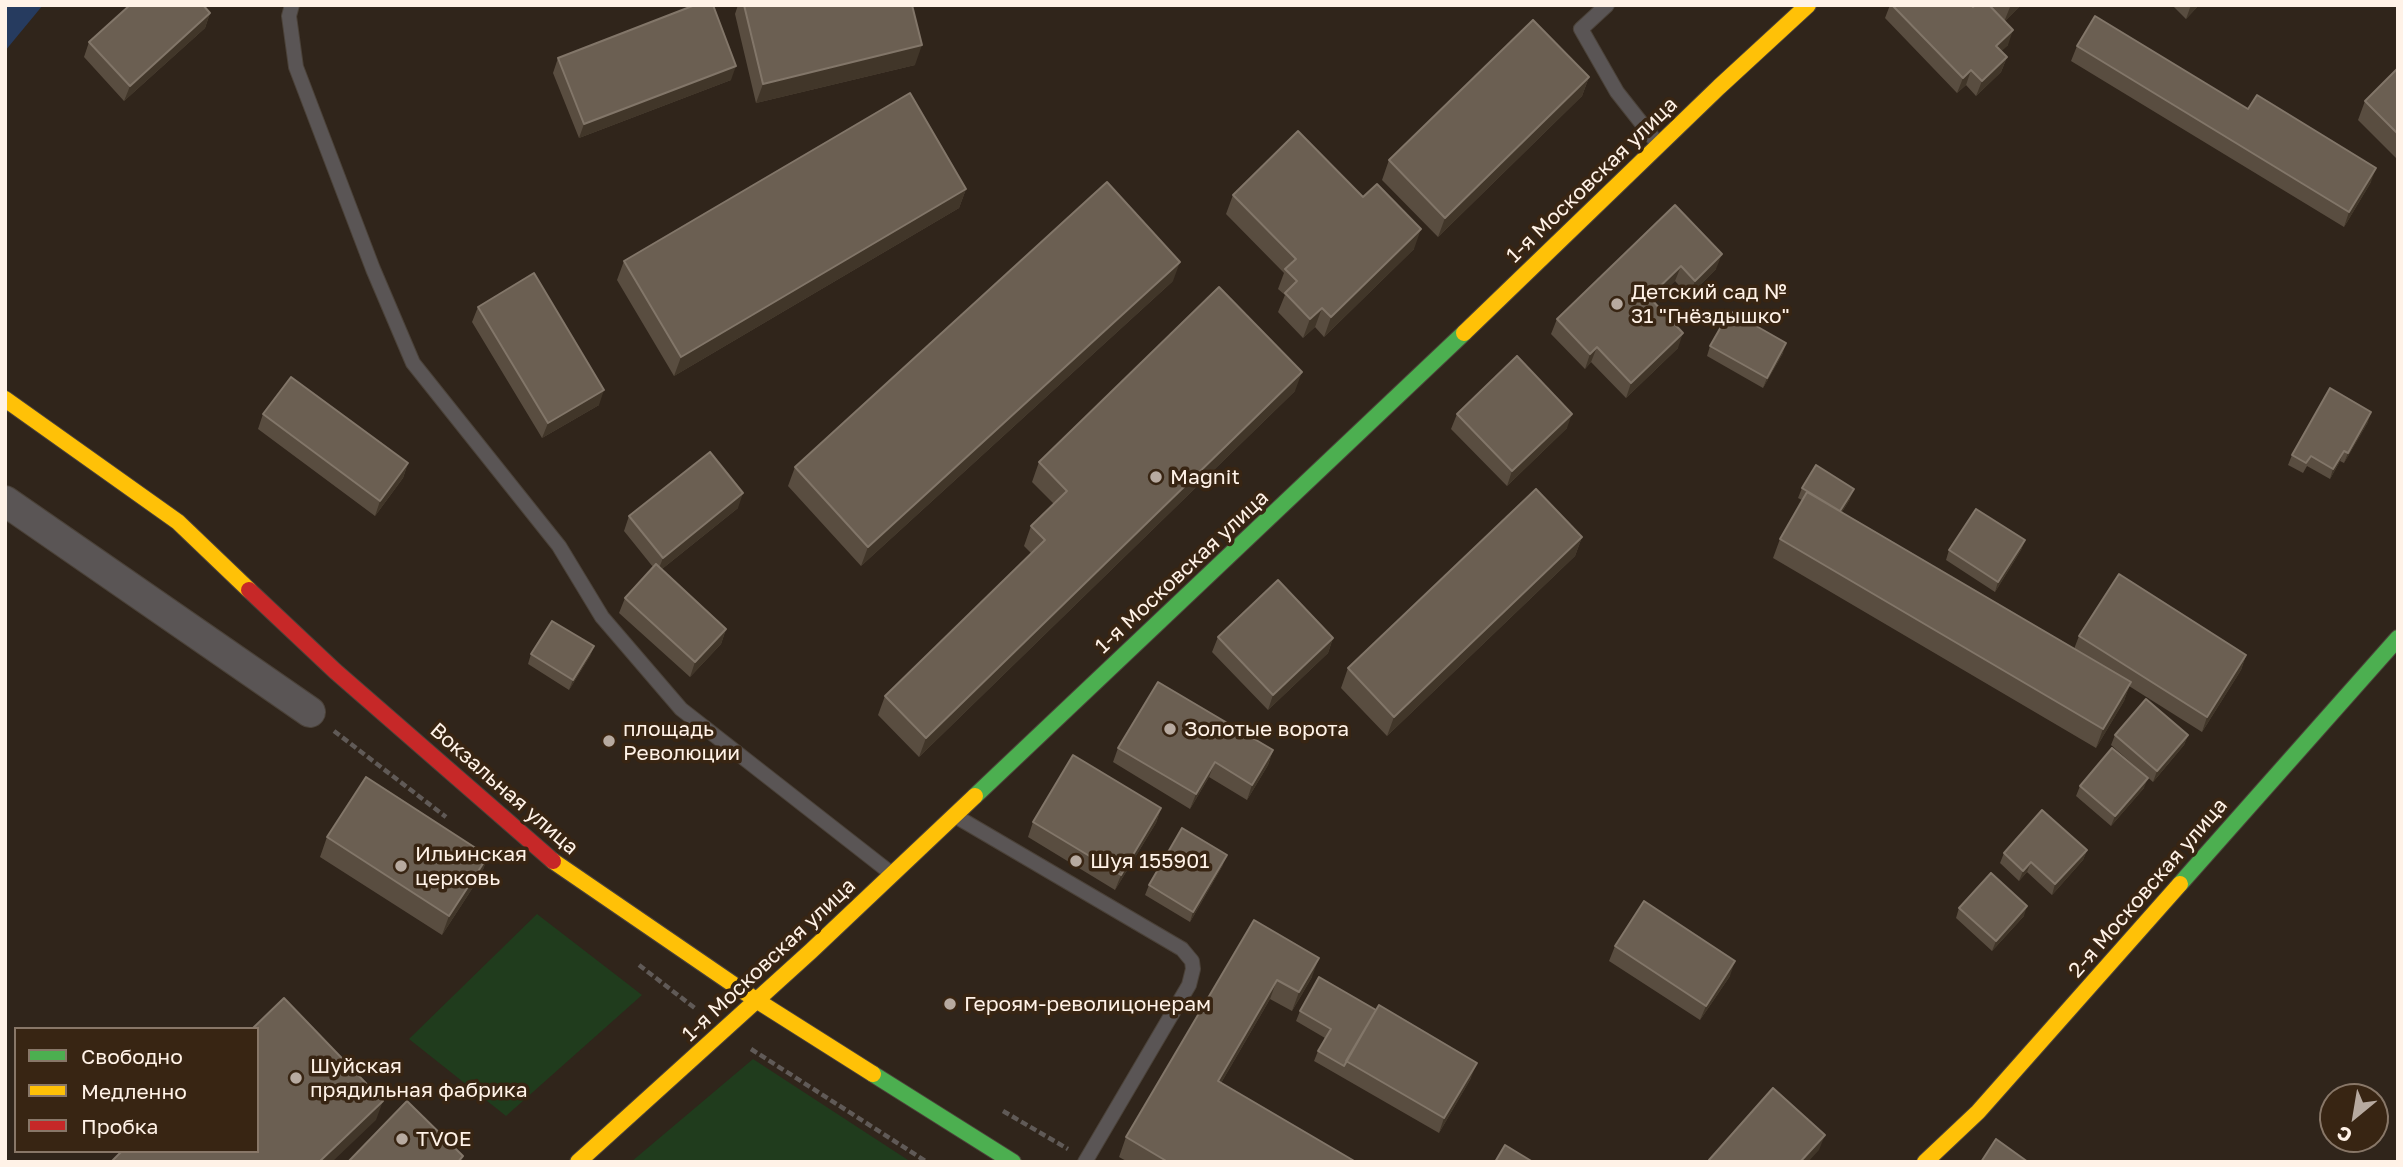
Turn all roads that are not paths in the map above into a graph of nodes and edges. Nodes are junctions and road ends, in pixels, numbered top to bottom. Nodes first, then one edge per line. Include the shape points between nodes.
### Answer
1 (292, 5) edge
2 (1607, 5) edge
3 (1808, 5) edge
4 (1659, 145) junction
5 (5, 399) edge
6 (5, 501) edge
7 (2398, 638) edge
8 (310, 712) dead end
9 (954, 815) junction
10 (893, 874) junction
11 (757, 1000) junction
12 (1086, 1161) edge
13 (578, 1162) edge
14 (1013, 1162) edge
15 (1925, 1162) edge

1 - 10 lane via 289,16 296,66 413,363 559,546 601,617 681,709
2 - 4 lane via 1581,29 1617,92
3 - 4 main road, 1-я Московская улица
4 - 9 main road, 1-я Московская улица
5 - 11 main road, Вокзальная улица via 178,522 335,671 558,866
6 - 8 street
7 - 15 main road, 2-я Московская улица via 1978,1112
9 - 10 main road, 1-я Московская улица
9 - 12 lane via 1182,949 1192,961 1189,985
10 - 11 main road, 1-я Московская улица
11 - 13 main road, 1-я Московская улица
11 - 14 main road, Вокзальная улица

